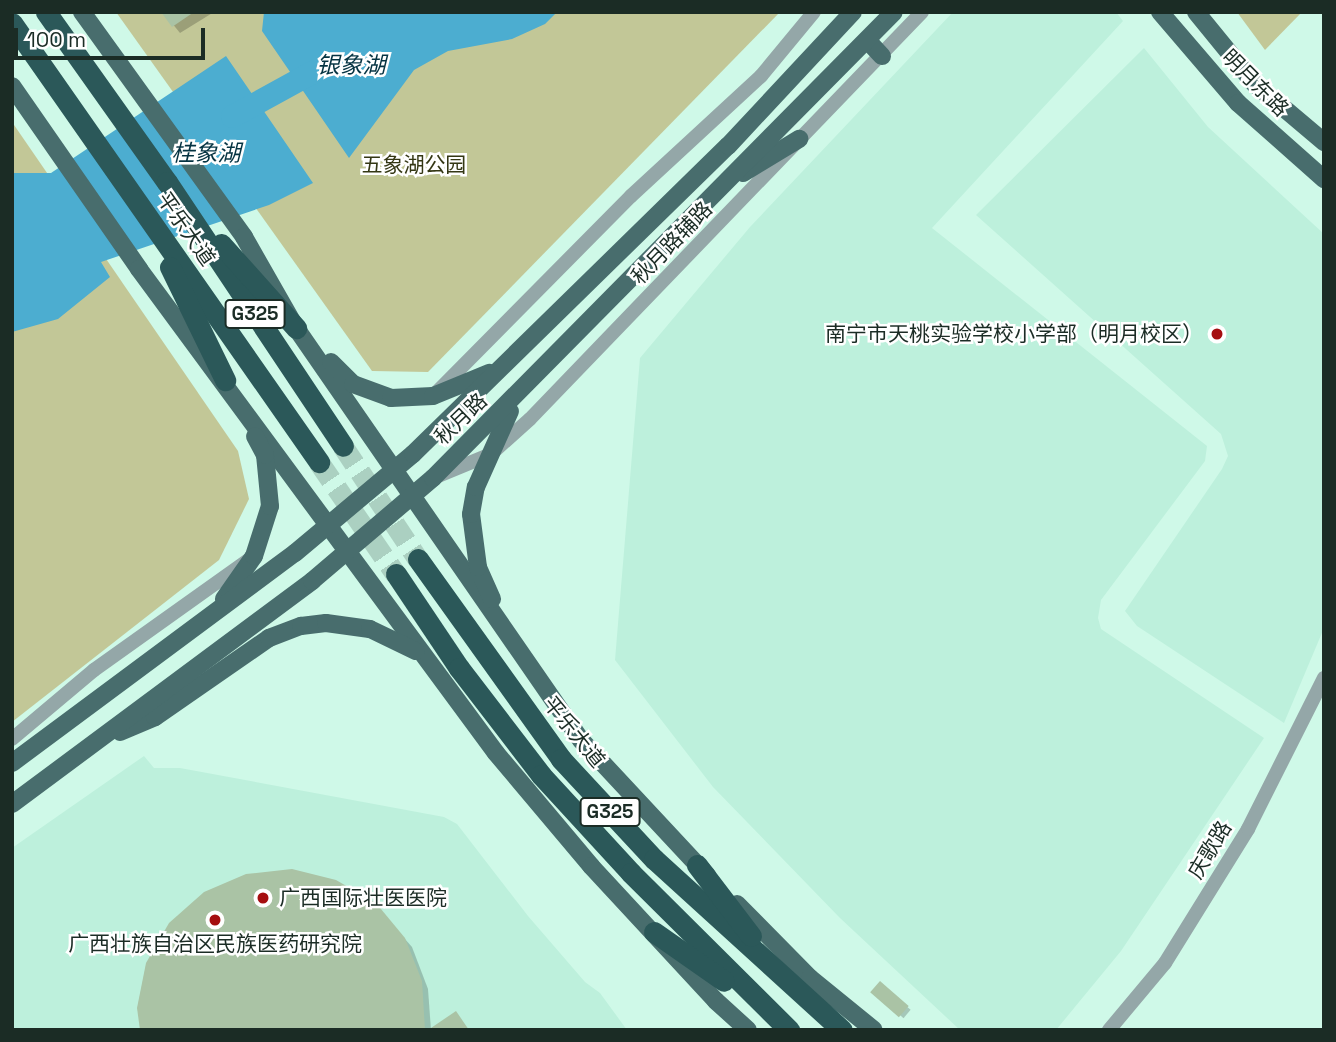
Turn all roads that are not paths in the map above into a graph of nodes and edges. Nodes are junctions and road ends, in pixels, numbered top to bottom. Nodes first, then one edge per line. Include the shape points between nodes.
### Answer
1 (46, 12) edge
2 (82, 12) edge
3 (814, 12) edge
4 (853, 12) edge
5 (894, 12) edge
6 (922, 12) edge
7 (1160, 12) edge
8 (1196, 12) edge
9 (12, 23) edge
10 (867, 40) junction
11 (882, 56) junction
12 (12, 86) edge
13 (800, 139) junction
14 (1324, 142) edge
15 (1324, 179) edge
16 (167, 182) junction
17 (719, 188) junction
18 (139, 205) junction
19 (296, 328) junction
20 (504, 365) junction
21 (225, 380) junction
22 (521, 392) junction
23 (433, 396) junction
24 (343, 446) tunnel mouth
25 (491, 454) junction
26 (319, 462) tunnel mouth
27 (396, 469) junction
28 (433, 478) junction
29 (413, 495) junction
30 (329, 524) junction
31 (347, 552) junction
32 (254, 556) junction
33 (418, 559) tunnel mouth
34 (396, 574) tunnel mouth
35 (214, 613) junction
36 (511, 641) junction
37 (424, 655) junction
38 (1324, 678) edge
39 (12, 739) edge
40 (91, 745) junction
41 (12, 764) edge
42 (12, 804) edge
43 (697, 865) junction
44 (654, 932) junction
45 (788, 985) junction
46 (768, 1013) junction
47 (748, 1030) edge
48 (789, 1030) edge
49 (842, 1030) edge
50 (874, 1030) edge
51 (1109, 1030) edge

1 - 16 highway, 平乐大道 / G325
2 - 19 main road via 244,237
3 - 23 street via 761,76 631,196
4 - 20 main road, 秋月路 via 728,146
5 - 10 main road, 秋月路
6 - 11 street, 秋月路辅路
7 - 15 main road, 明月东路 via 1238,103
8 - 14 main road, 明月东路 via 1254,83
9 - 18 highway, 平乐大道
10 - 11 main road
10 - 17 main road, 秋月路
11 - 13 street, 秋月路辅路
12 - 21 main road via 139,269
13 - 17 main road
13 - 25 street, 秋月路辅路 via 594,356
16 - 19 highway
16 - 24 highway, 平乐大道 / G325
17 - 22 main road, 秋月路
18 - 21 highway
18 - 26 highway, 平乐大道
19 - 23 main road via 353,384 391,398
19 - 27 main road
20 - 23 main road
20 - 27 main road, 秋月路
21 - 30 main road
21 - 32 main road via 265,454 271,484 270,506
22 - 25 main road
22 - 28 main road, 秋月路
25 - 28 street, 秋月路辅路
25 - 36 main road via 475,487 472,539 478,567
27 - 29 main road
27 - 30 main road, 秋月路
28 - 29 main road, 秋月路
29 - 31 main road, 秋月路
29 - 36 main road
30 - 31 main road
30 - 35 main road, 秋月路
31 - 37 main road
31 - 40 main road, 秋月路
32 - 35 main road
32 - 39 street via 94,670
33 - 45 highway, 平乐大道 / G325 via 561,759 654,859
34 - 46 highway via 459,668 541,775
35 - 41 main road, 秋月路
36 - 43 main road via 581,740
37 - 40 main road via 370,629 326,623 301,626 270,638 155,717
37 - 44 main road via 545,814
38 - 51 street, 庆歌路 via 1248,829 1165,963
40 - 42 main road, 秋月路
43 - 45 highway
43 - 50 main road via 810,978
44 - 46 highway
44 - 47 main road
45 - 49 highway, 平乐大道 / G325
46 - 48 highway

